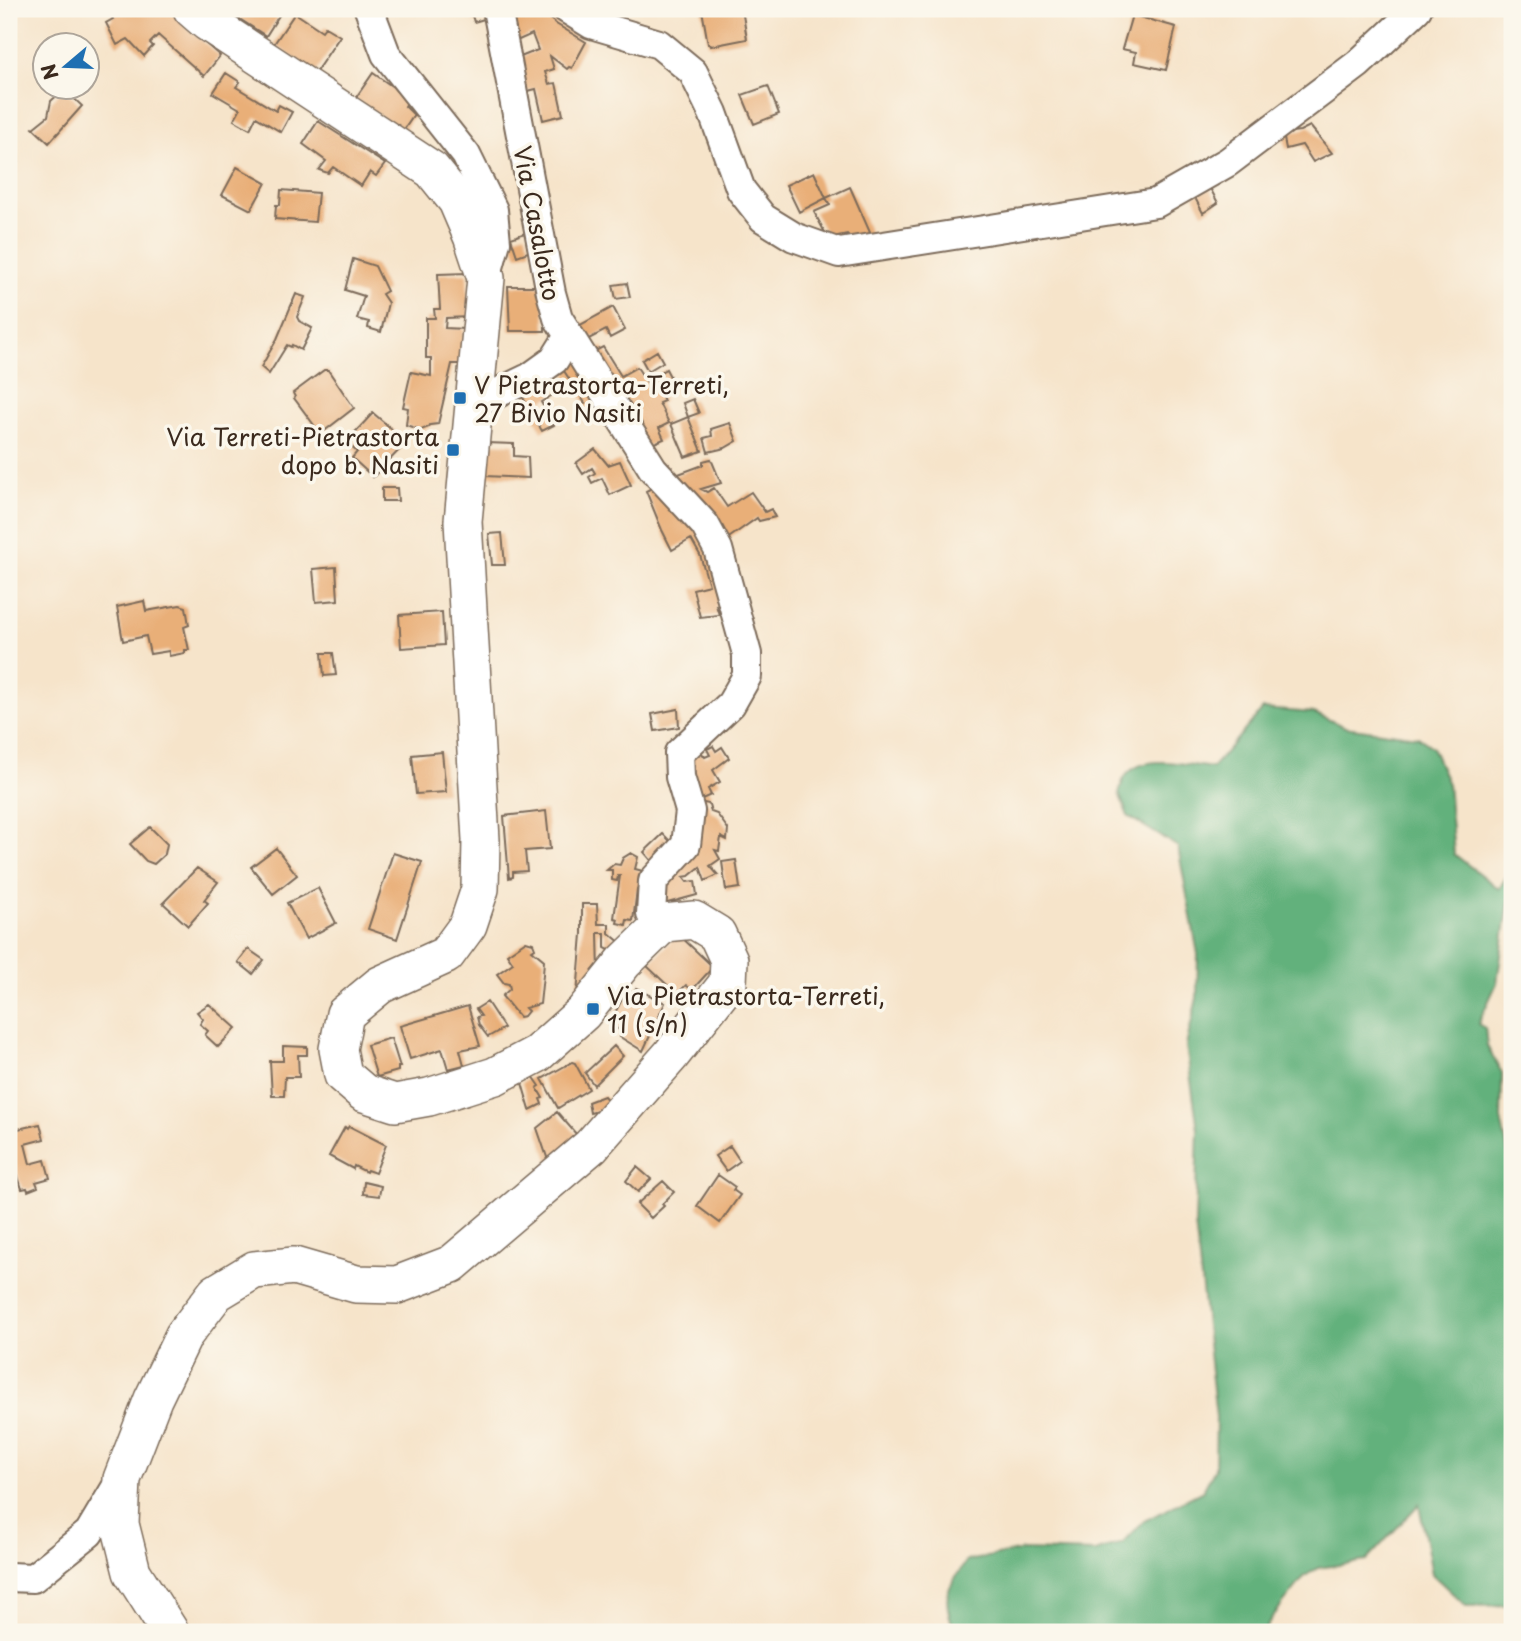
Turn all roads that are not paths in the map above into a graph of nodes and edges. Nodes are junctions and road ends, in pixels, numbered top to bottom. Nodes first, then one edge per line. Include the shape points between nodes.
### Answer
1 (192, 9) edge
2 (369, 9) edge
3 (497, 9) edge
4 (567, 9) edge
5 (1417, 9) edge
6 (485, 278) junction
7 (569, 336) junction
8 (474, 397) junction
9 (659, 928) junction
10 (122, 1479) junction
11 (9, 1577) edge
12 (170, 1632) edge

1 - 6 main road via 432,170 457,201
2 - 6 street via 386,54 466,155 493,210 496,242
3 - 7 street, Via Casalotto via 551,293
4 - 5 street via 591,24 659,44 693,72 741,190 763,218 794,237 839,253 1156,203 1228,162 1359,64
6 - 8 main road
7 - 8 street via 554,360 529,377 487,397
7 - 9 street, Via Casalotto via 653,469 705,525 718,549 747,654 747,676 731,704 679,753 690,811 686,845 653,881 651,914
8 - 9 main road via 463,521 480,889 468,925 446,955 380,985 345,1014 338,1049 344,1075 364,1093 395,1103 495,1076 537,1054 583,1013
9 - 10 main road via 664,923 694,920 718,934 729,960 728,983 592,1146 452,1264 430,1273 397,1285 356,1284 294,1266 254,1270 216,1293 184,1335
10 - 11 street via 89,1533 33,1578
10 - 12 main road via 120,1524 132,1572

